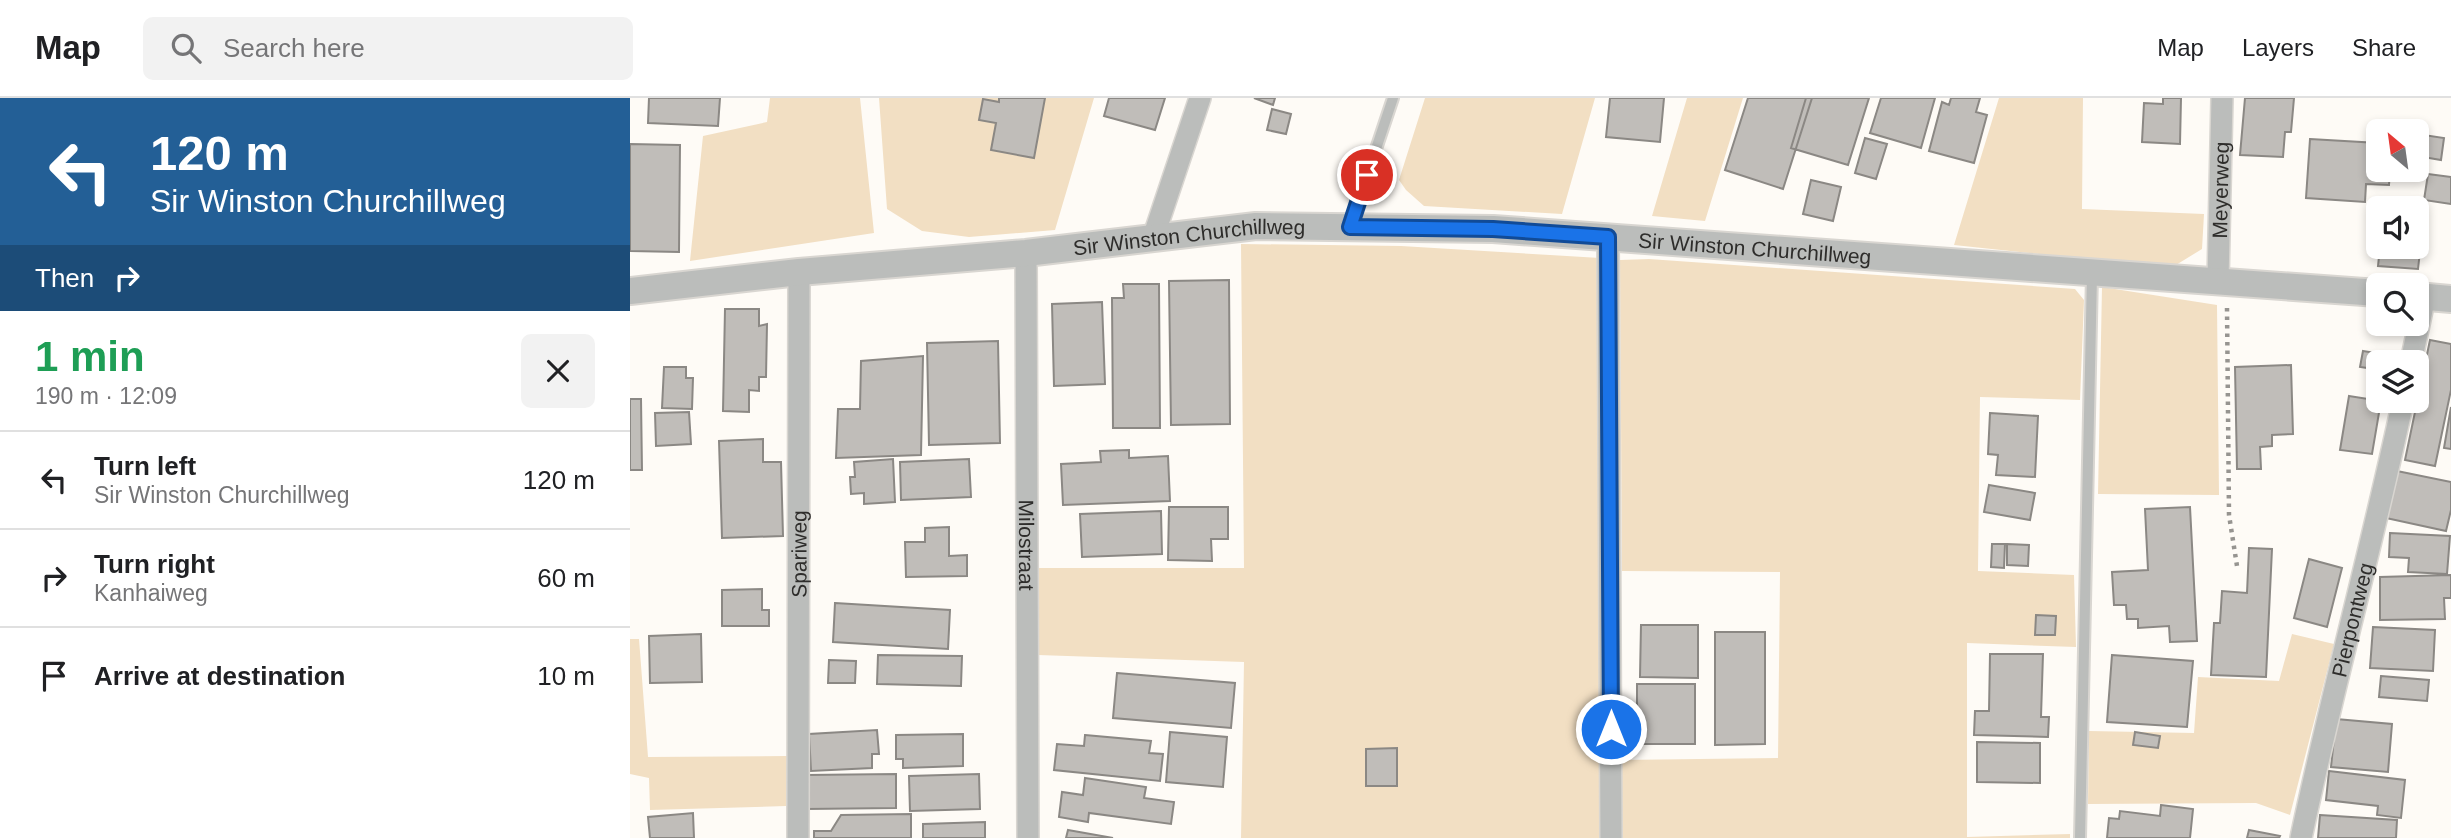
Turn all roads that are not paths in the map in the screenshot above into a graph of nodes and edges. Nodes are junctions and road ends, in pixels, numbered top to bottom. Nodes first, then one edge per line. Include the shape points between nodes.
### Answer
1 (1200, 98) edge
2 (1393, 98) edge
3 (2222, 98) edge
4 (1350, 227) junction
5 (1608, 237) junction
6 (1153, 238) junction
7 (1026, 253) junction
8 (800, 272) junction
9 (2092, 272) junction
10 (2222, 282) junction
11 (630, 291) edge
12 (2366, 292) edge
13 (2431, 297) edge
14 (2415, 350) edge
15 (2400, 413) edge
16 (798, 838) edge
17 (1028, 838) edge
18 (1611, 838) edge
19 (2080, 838) edge
20 (2301, 838) edge

1 - 6 street
2 - 4 lane
3 - 10 street, Meyerweg
4 - 5 street, Sir Winston Churchillweg via 1493,229
4 - 6 street, Sir Winston Churchillweg via 1256,226
5 - 9 street, Sir Winston Churchillweg
5 - 18 street
6 - 7 street, Sir Winston Churchillweg
7 - 8 street, Sir Winston Churchillweg
7 - 17 street, Milostraat
8 - 11 street, Sir Winston Churchillweg
8 - 16 street, Spariweg
9 - 10 street, Sir Winston Churchillweg
9 - 19 lane
10 - 12 street, Sir Winston Churchillweg
13 - 14 street
15 - 20 street, Pierpontweg

